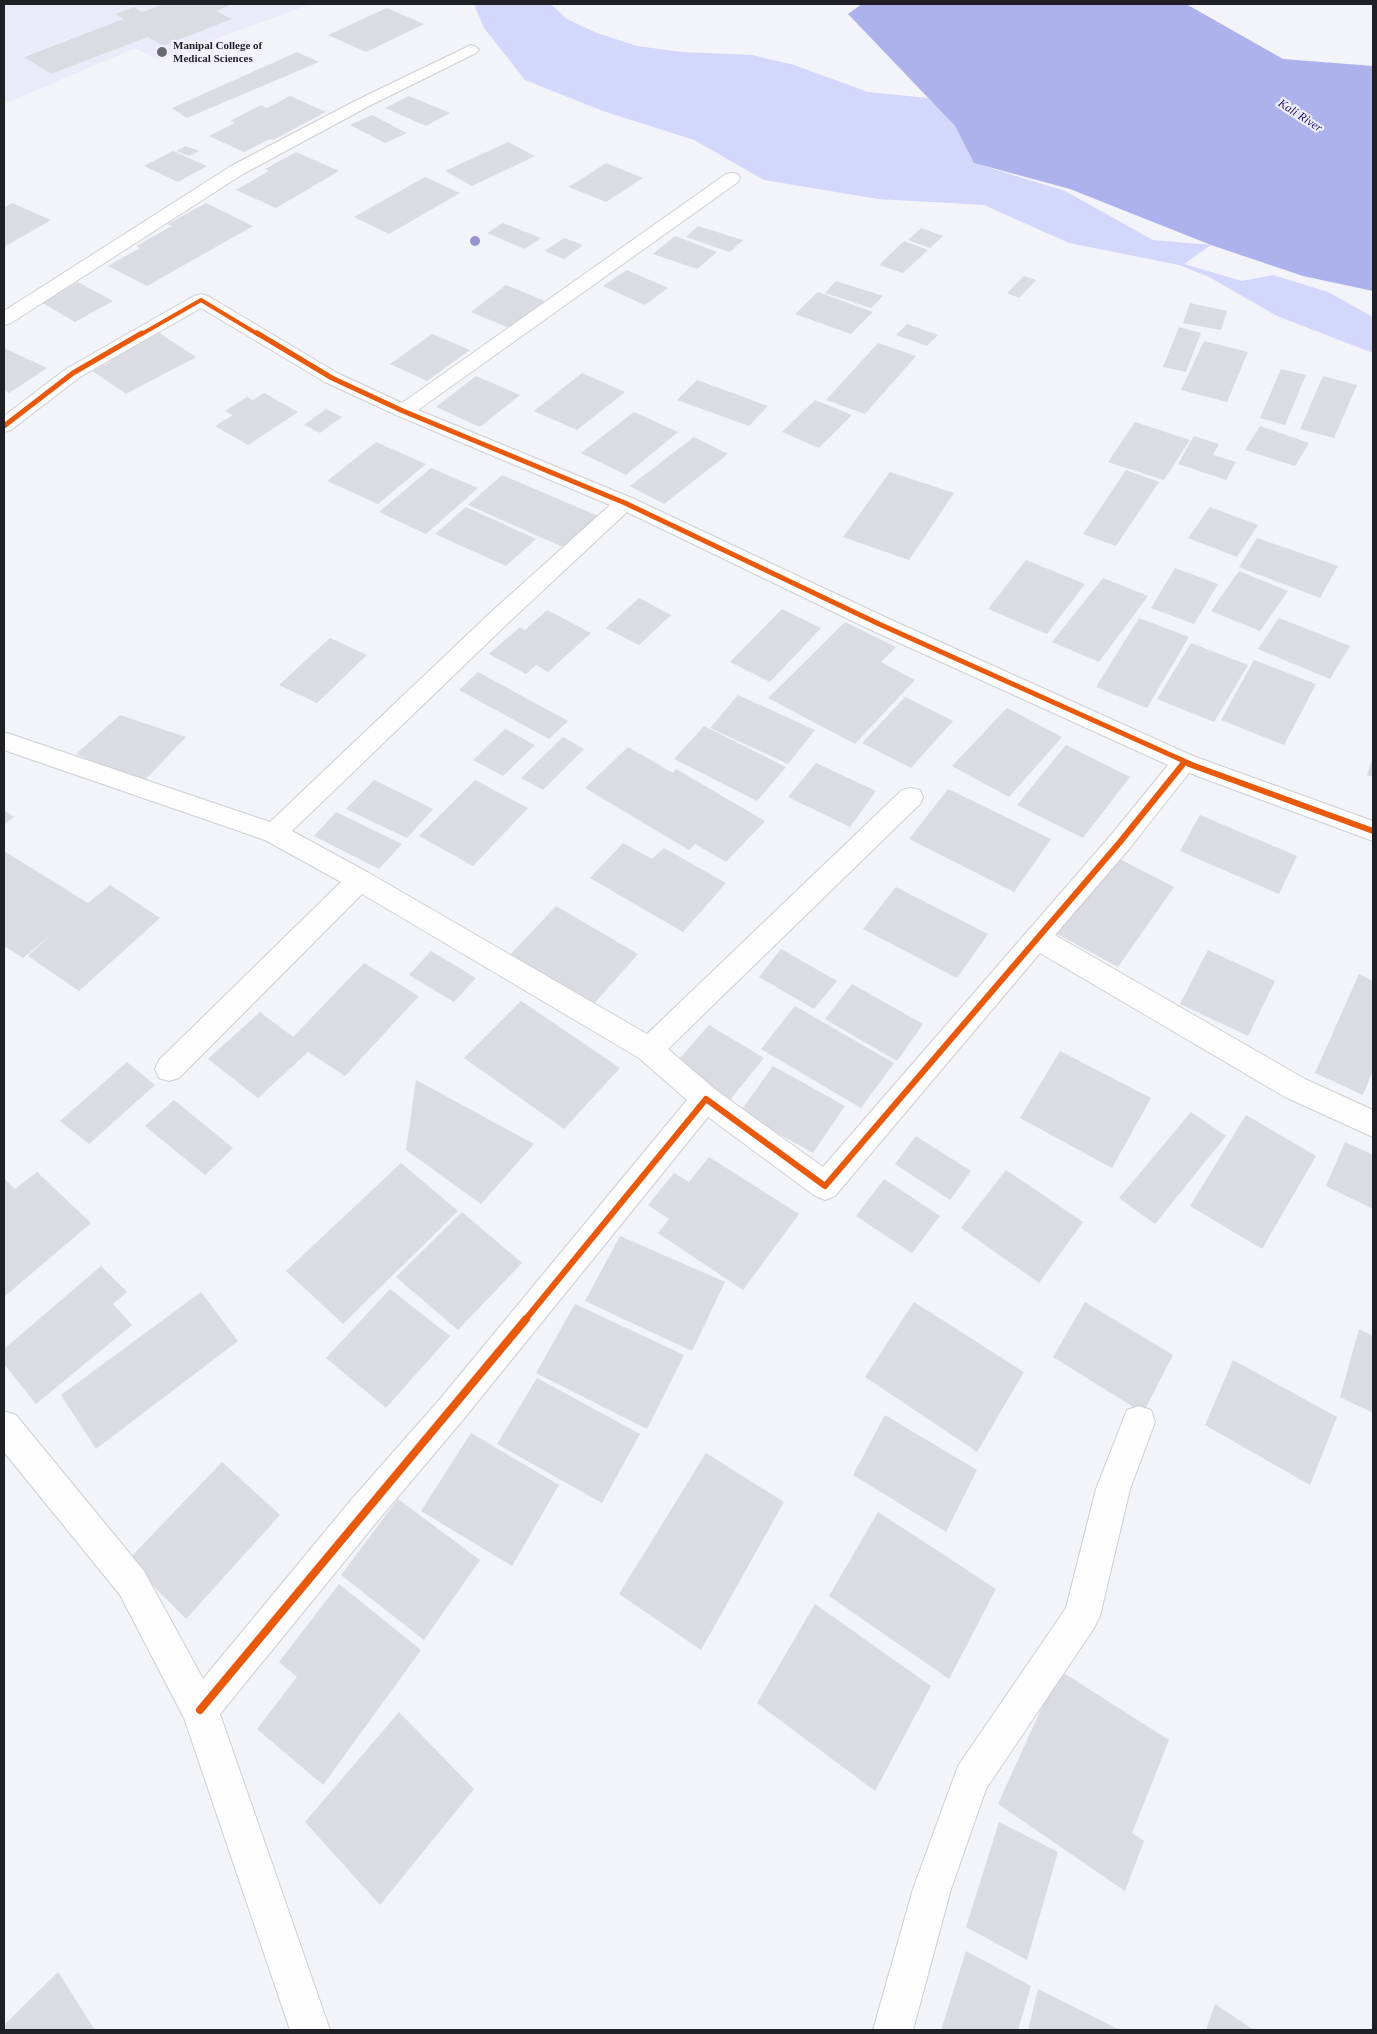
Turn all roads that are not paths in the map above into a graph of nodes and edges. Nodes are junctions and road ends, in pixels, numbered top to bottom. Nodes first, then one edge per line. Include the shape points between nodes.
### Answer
1 (471, 50) dead end
2 (732, 178) dead end
3 (4, 319) edge
4 (402, 411) junction
5 (4, 426) edge
6 (625, 503) junction
7 (4, 741) edge
8 (1184, 762) junction
9 (911, 797) dead end
10 (1373, 831) edge
11 (274, 833) junction
12 (360, 880) junction
13 (1038, 938) junction
14 (649, 1050) junction
15 (169, 1069) dead end
16 (706, 1099) junction
17 (1373, 1124) edge
18 (1139, 1422) dead end
19 (4, 1427) edge
20 (200, 1710) junction
21 (310, 2030) edge
22 (893, 2030) edge

1 - 3 street via 237,170
2 - 4 street
4 - 5 street via 332,378 201,300 73,373
4 - 6 street
6 - 8 street via 888,628
6 - 11 street via 498,618
7 - 11 street
8 - 10 street
8 - 13 street
9 - 14 street
11 - 12 street
12 - 14 street
12 - 15 street
13 - 16 street via 826,1186
13 - 17 street via 1295,1088
14 - 16 street
16 - 20 street
18 - 22 street via 1113,1489 1082,1616 971,1779 932,1889
19 - 20 street via 132,1583
20 - 21 street

